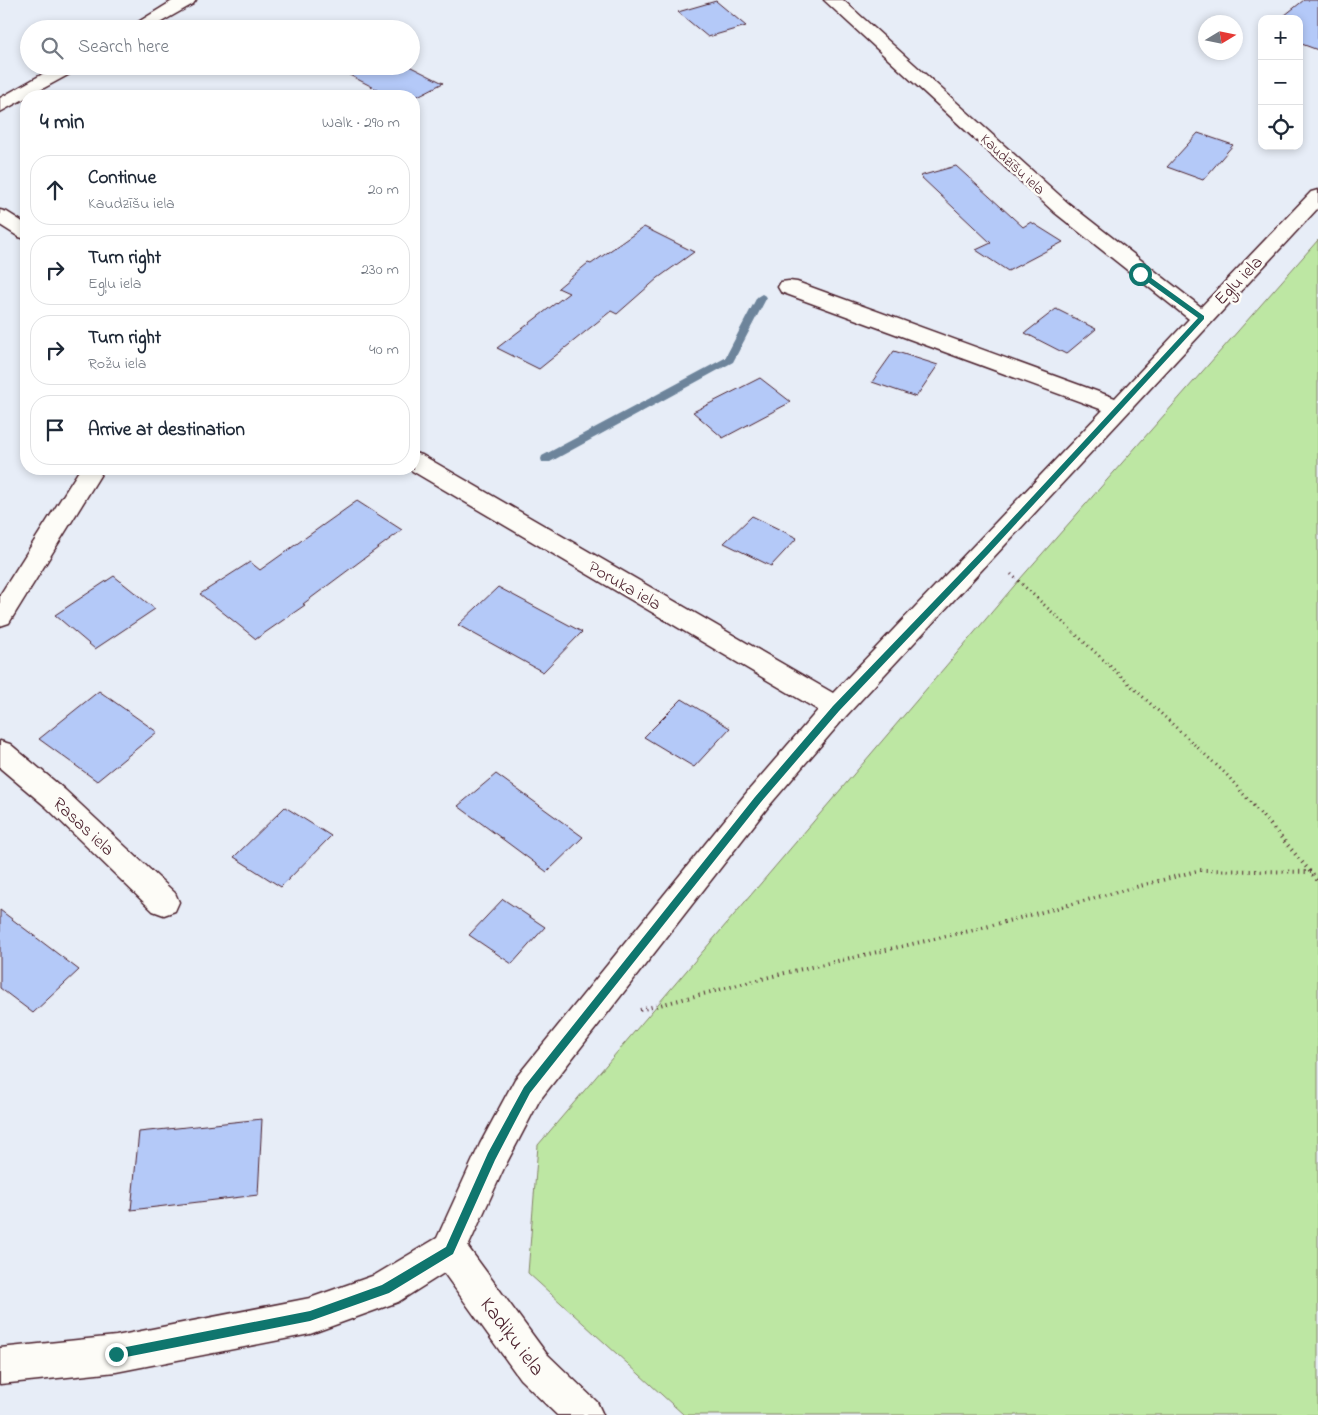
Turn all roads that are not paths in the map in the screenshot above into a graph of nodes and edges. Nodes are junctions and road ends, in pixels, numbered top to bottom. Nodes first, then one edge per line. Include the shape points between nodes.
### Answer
1 (187, 0) edge
2 (833, 0) edge
3 (152, 20) edge
4 (54, 75) edge
5 (28, 90) edge
6 (20, 95) edge
7 (0, 106) edge
8 (1318, 196) edge
9 (0, 216) edge
10 (20, 229) edge
11 (789, 287) dead end
12 (1202, 318) junction
13 (1120, 408) junction
14 (420, 465) edge
15 (88, 475) edge
16 (0, 616) edge
17 (836, 708) junction
18 (0, 752) edge
19 (164, 902) dead end
20 (450, 1250) junction
21 (0, 1366) edge
22 (584, 1415) edge

1 - 3 street
2 - 12 street, Kaudzīšu iela via 1042,191 1140,274
4 - 5 street
6 - 7 street
8 - 12 street, Egļu iela
9 - 10 street
11 - 13 street
12 - 13 street, Egļu iela
13 - 17 street, Egļu iela
14 - 17 street, Poruka iela
15 - 16 street
17 - 20 street, Egļu iela via 752,807 527,1090 492,1156
18 - 19 street, Rasas iela via 55,798
20 - 21 street via 385,1289 310,1316 116,1354
20 - 22 street, Kadiķu iela via 533,1366

